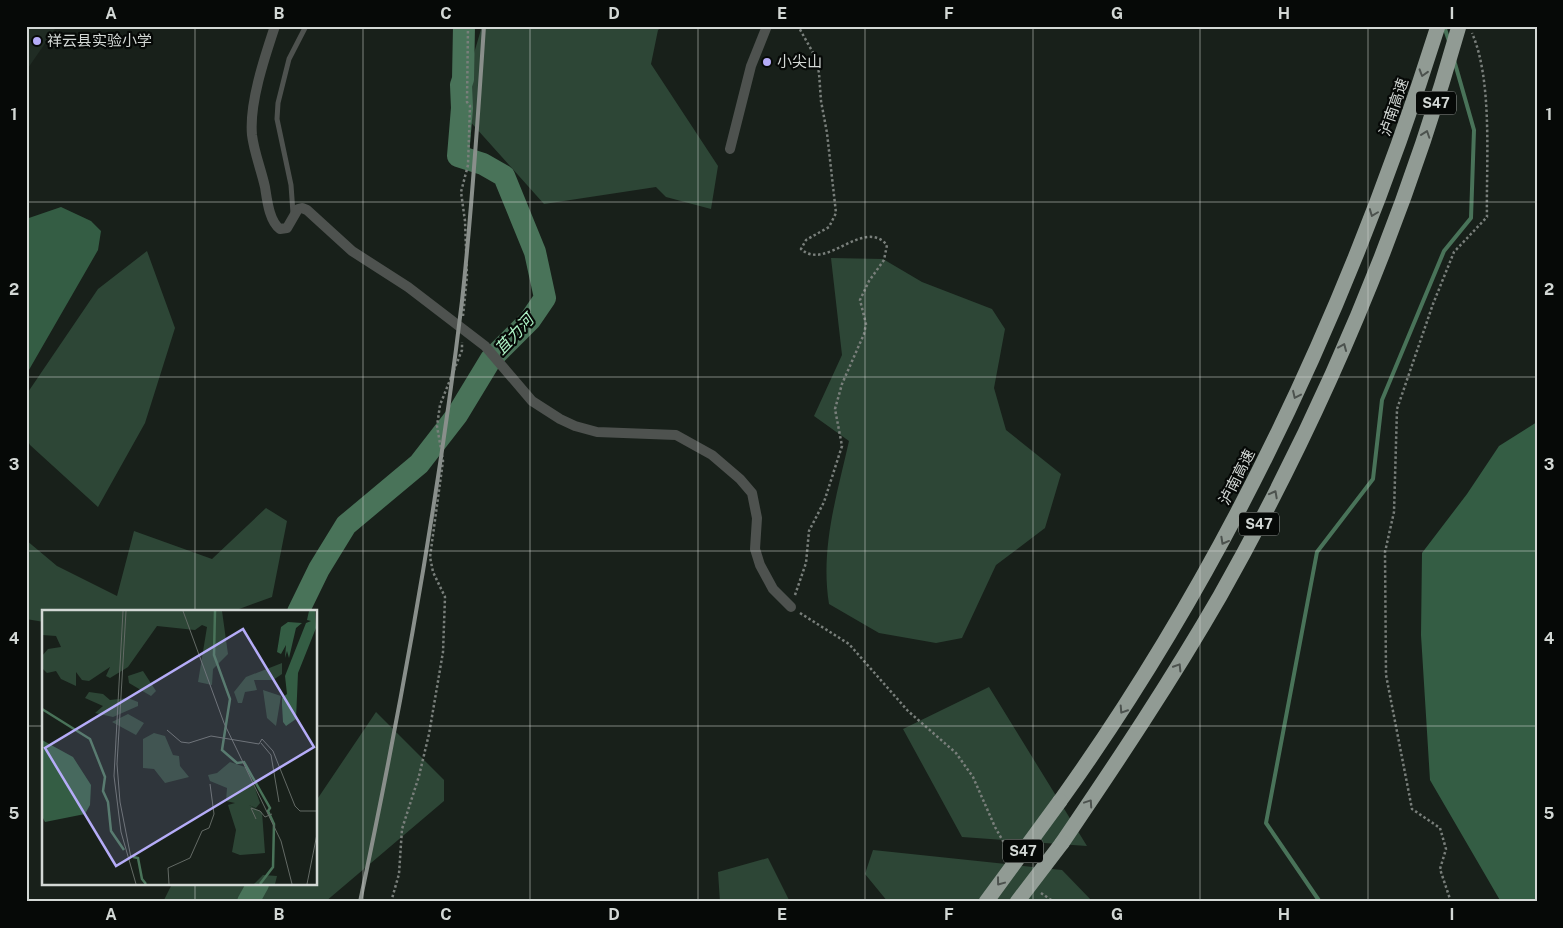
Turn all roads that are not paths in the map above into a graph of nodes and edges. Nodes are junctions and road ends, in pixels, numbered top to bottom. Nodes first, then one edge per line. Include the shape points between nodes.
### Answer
1 (275, 26) edge
2 (306, 26) edge
3 (767, 26) edge
4 (1438, 26) edge
5 (1459, 26) edge
6 (730, 150) dead end
7 (293, 218) junction
8 (791, 607) road end
9 (986, 902) edge
10 (1017, 902) edge

1 - 7 street via 252,116 252,133 274,223 285,229
2 - 7 lane via 289,59 278,103 277,119 291,185
3 - 6 street via 751,66
4 -> 9 highway, 泸南高速 / S47, bridge via 1391,168 1314,356 1236,518 1139,685
10 -> 5 highway, S47, bridge via 1124,752 1183,658 1265,512 1335,366 1410,180
7 - 8 street via 300,208 307,210 352,251 408,287 486,346 532,401 570,424 612,433 676,434 712,455 740,479 753,498 757,518 755,548 760,565 773,589

